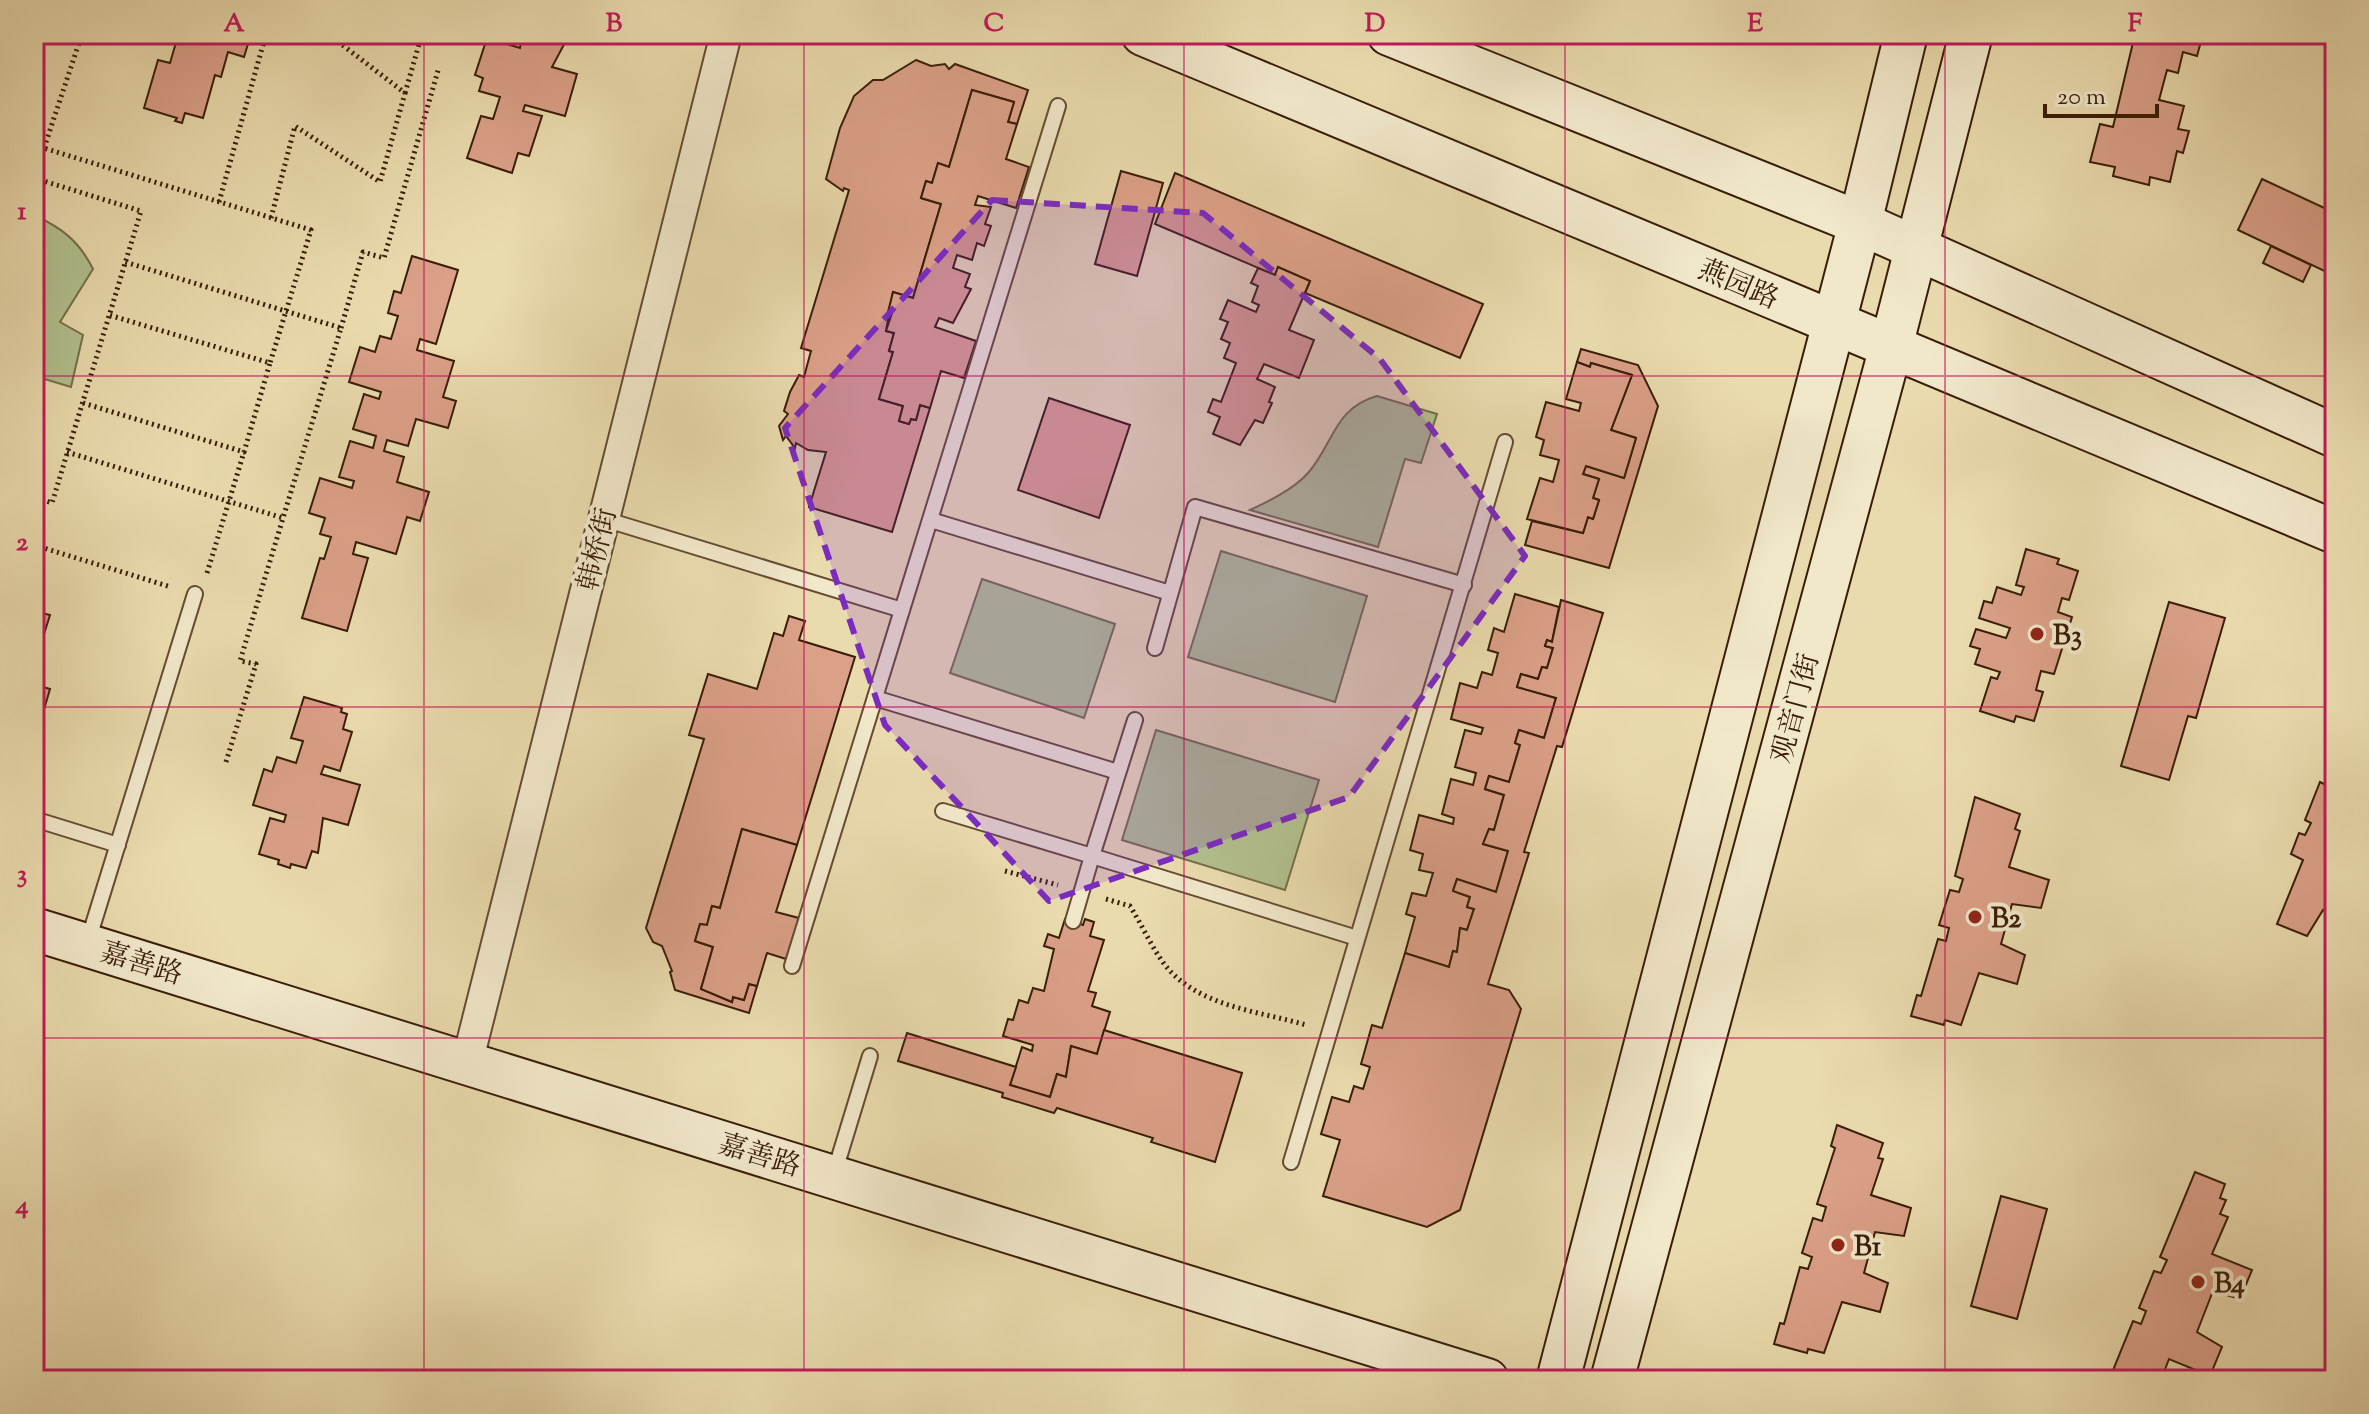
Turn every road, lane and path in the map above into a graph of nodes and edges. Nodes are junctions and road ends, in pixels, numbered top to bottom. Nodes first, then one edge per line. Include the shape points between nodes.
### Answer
1 (71, 34) edge
2 (266, 34) edge
3 (328, 34) edge
4 (422, 34) edge
5 (726, 34) edge
6 (1143, 34) edge
7 (1389, 34) edge
8 (1906, 34) edge
9 (1971, 34) edge
10 (439, 67) dead end
11 (405, 93) junction
12 (1058, 106) dead end
13 (34, 145) edge
14 (44, 148) junction
15 (34, 178) edge
16 (219, 202) junction
17 (271, 218) junction
18 (1860, 223) junction
19 (1916, 248) junction
20 (125, 262) junction
21 (287, 311) junction
22 (109, 315) junction
23 (1834, 323) junction
24 (341, 328) junction
25 (1891, 347) junction
26 (270, 363) junction
27 (83, 403) junction
28 (2335, 436) edge
29 (1505, 442) dead end
30 (67, 452) junction
31 (244, 452) junction
32 (34, 497) edge
33 (229, 501) junction
34 (283, 518) junction
35 (604, 519) junction
36 (931, 520) junction
37 (2335, 532) edge
38 (34, 545) edge
39 (1464, 585) junction
40 (1170, 593) junction
41 (195, 594) junction
42 (902, 610) junction
43 (1155, 648) dead end
44 (875, 698) junction
45 (1135, 720) dead end
46 (226, 762) dead end
47 (1118, 772) junction
48 (943, 811) dead end
49 (34, 819) edge
50 (118, 845) junction
51 (1092, 856) junction
52 (1005, 871) dead end
53 (1082, 891) junction
54 (1073, 921) dead end
55 (34, 929) edge
56 (1357, 938) junction
57 (87, 945) junction
58 (792, 966) dead end
59 (1329, 1032) junction
60 (870, 1056) dead end
61 (467, 1063) junction
62 (1291, 1162) dead end
63 (833, 1177) junction
64 (1487, 1380) edge
65 (1558, 1380) edge
66 (1612, 1380) edge

1 - 14 path via 81,37
2 - 16 path
3 - 11 path
4 - 11 path
5 - 35 street, 韩桥街
6 - 23 street, 燕园路
7 - 18 street
8 - 18 street, 观音门街
9 - 19 street, 观音门街
10 - 24 path via 384,258 363,252
11 - 17 path via 380,182 295,126
12 - 36 lane
13 - 14 path
14 - 16 path
15 - 20 path via 141,211
16 - 17 path
17 - 21 path via 311,230
18 - 19 street
18 - 23 street, 观音门街
19 - 25 street, 观音门街
19 - 28 street
20 - 21 path
20 - 22 path
21 - 24 path
21 - 26 path
22 - 26 path
22 - 27 path
23 - 25 street, 燕园路
23 - 65 street, 观音门街
24 - 34 path
25 - 37 street, 燕园路
25 - 66 street, 观音门街
26 - 31 path
27 - 30 path
27 - 31 path
29 - 39 lane
30 - 32 path via 52,503
30 - 33 path
31 - 33 path
33 - 34 path
33 - 41 path via 200,595
34 - 46 path via 240,661 256,664
35 - 42 lane
35 - 61 street, 韩桥街
36 - 40 lane
36 - 42 lane
38 - 41 path
39 - 40 lane via 1195,507
39 - 56 lane
40 - 43 lane
41 - 50 lane
42 - 44 lane
44 - 47 lane
44 - 58 lane
45 - 47 lane
47 - 51 lane
48 - 51 lane
49 - 50 lane
50 - 57 lane
51 - 53 lane
51 - 56 lane
52 - 53 path
53 - 54 lane
53 - 59 path via 1130,906 1166,966 1219,1003
55 - 57 street, 嘉善路
56 - 59 lane
57 - 61 street, 嘉善路
59 - 62 lane
60 - 63 lane
61 - 63 street, 嘉善路
63 - 64 street, 嘉善路

